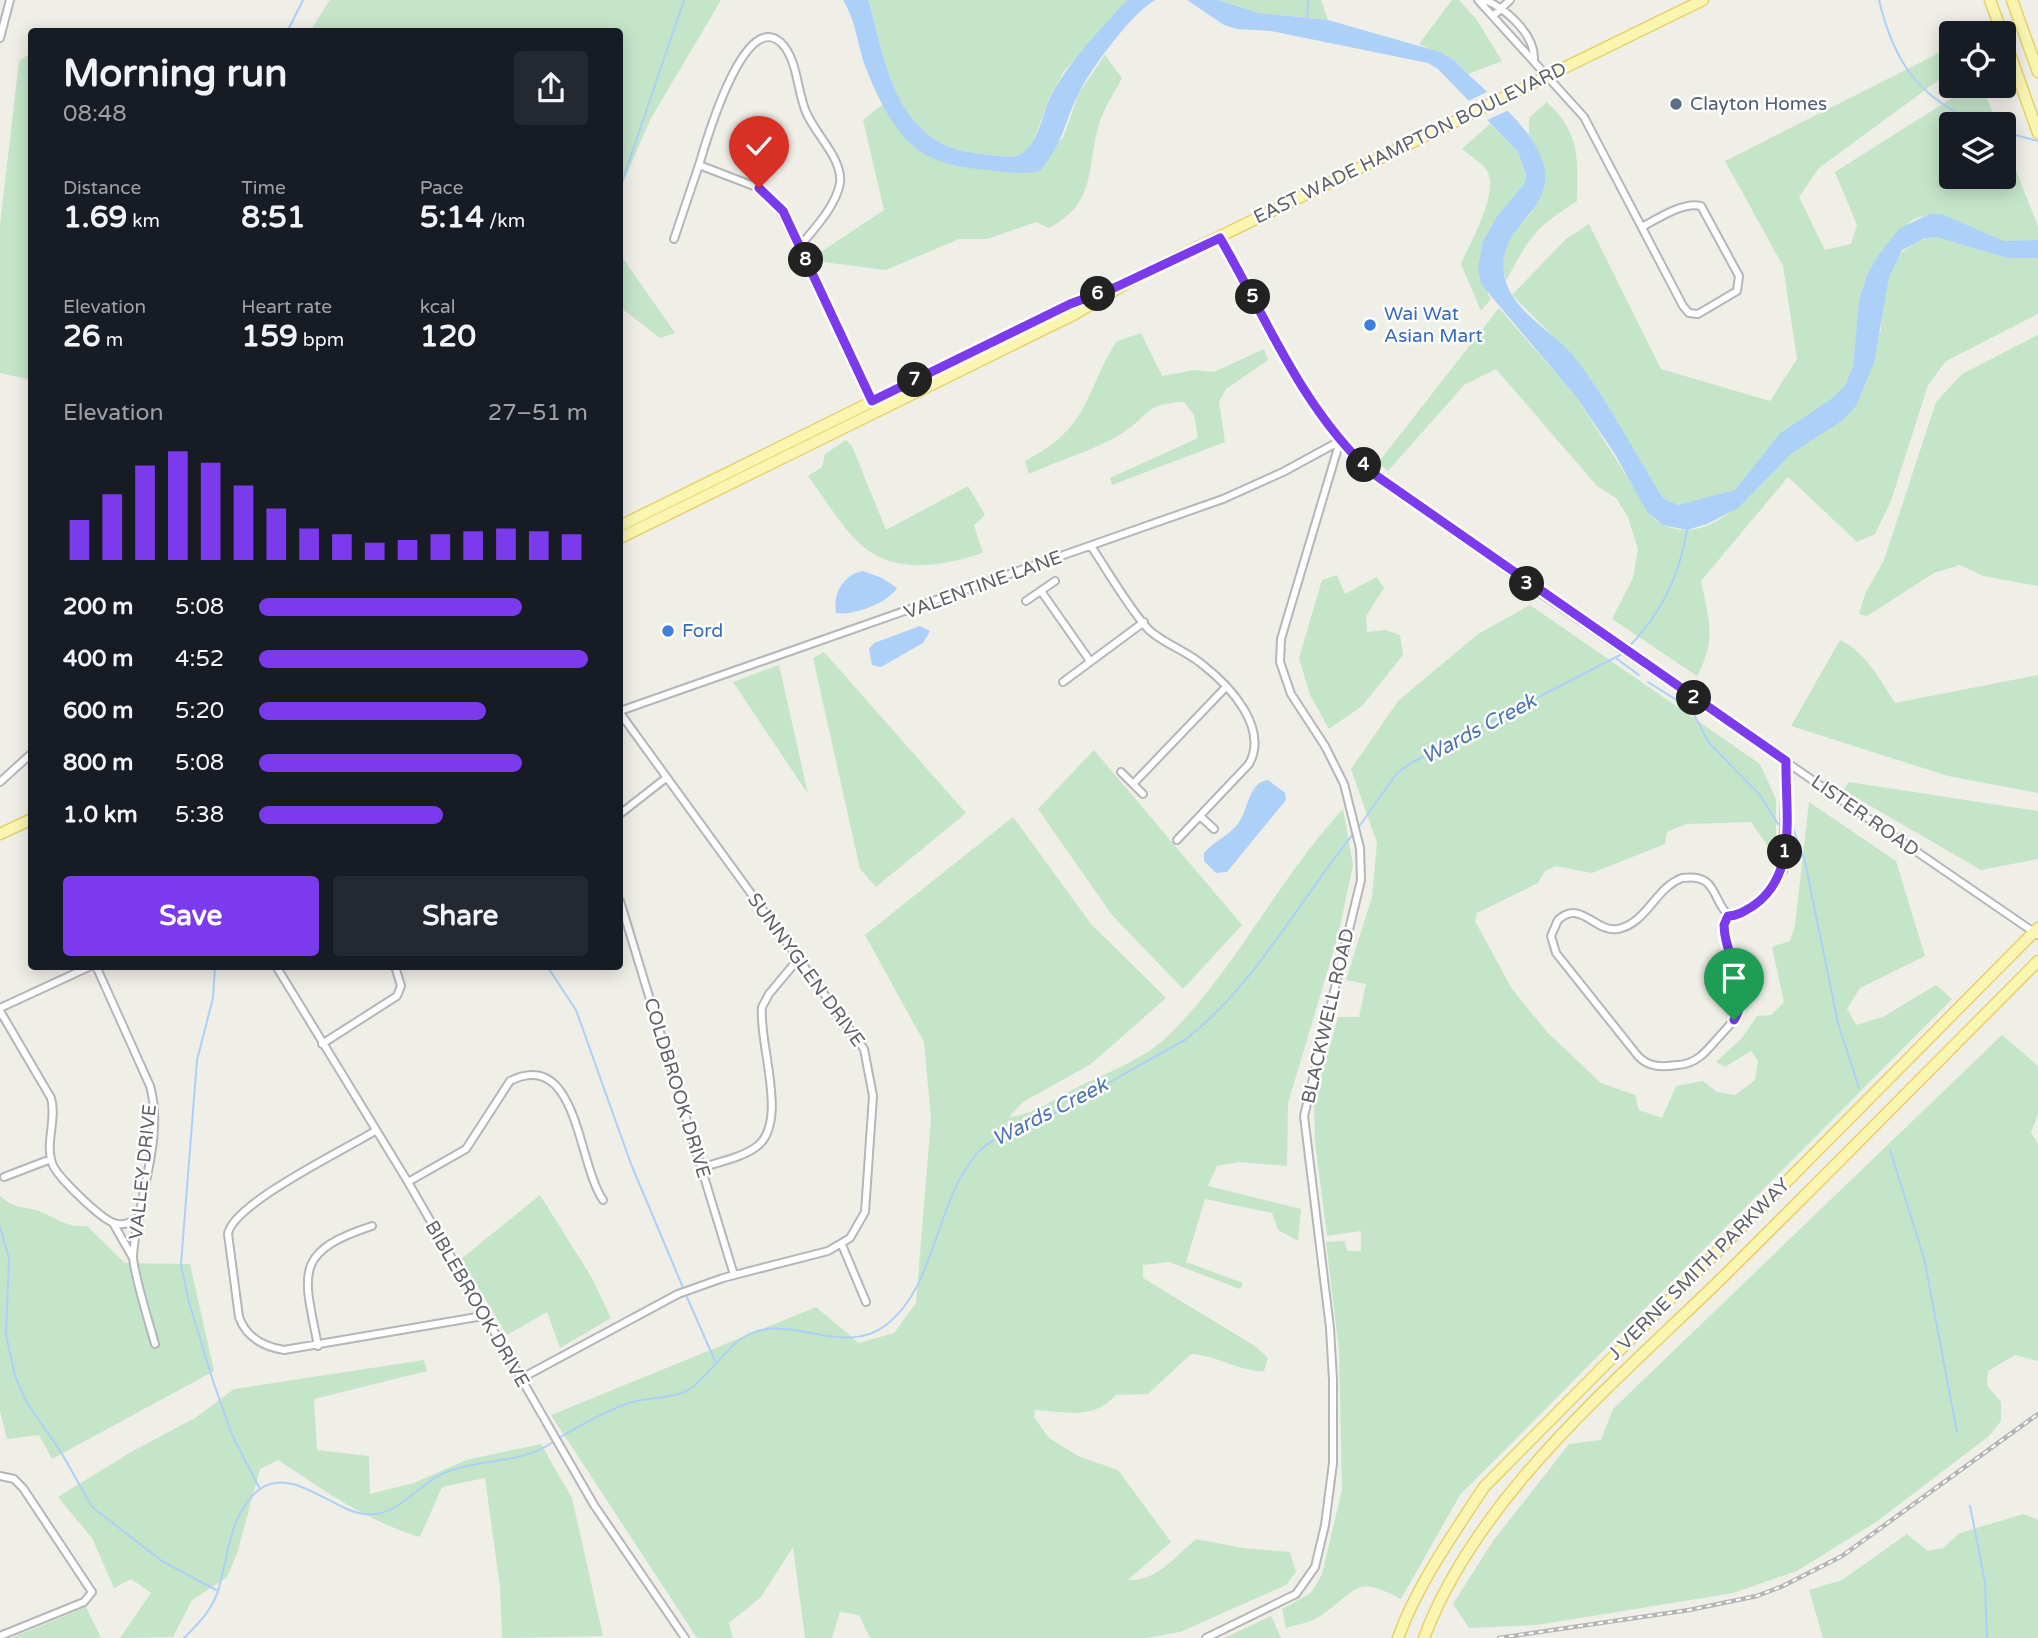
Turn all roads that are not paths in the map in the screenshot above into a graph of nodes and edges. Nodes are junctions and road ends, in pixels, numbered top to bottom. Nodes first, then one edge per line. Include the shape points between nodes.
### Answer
1 (10, 0) edge
2 (1478, 0) edge
3 (1485, 0) edge
4 (1510, 0) edge
5 (1703, 0) edge
6 (1990, 0) edge
7 (2012, 0) edge
8 (1502, 7) junction
9 (1493, 16) junction
10 (1998, 21) edge
11 (0, 38) edge
12 (1534, 59) junction
13 (2016, 71) edge
14 (2038, 72) edge
15 (1546, 76) junction
16 (2038, 133) edge
17 (699, 165) junction
18 (1642, 227) junction
19 (1220, 238) junction
20 (674, 239) dead end
21 (800, 246) junction
22 (875, 405) junction
23 (1340, 441) junction
24 (623, 525) edge
25 (623, 536) edge
26 (1091, 546) junction
27 (1055, 581) dead end
28 (1041, 591) junction
29 (1026, 601) dead end
30 (1144, 622) junction
31 (1090, 661) junction
32 (1062, 682) dead end
33 (1226, 687) junction
34 (623, 711) edge
35 (623, 716) edge
36 (28, 757) edge
37 (1786, 761) junction
38 (1121, 772) dead end
39 (666, 778) junction
40 (0, 782) edge
41 (1133, 784) junction
42 (1143, 794) dead end
43 (623, 812) edge
44 (1200, 816) junction
45 (28, 821) edge
46 (1214, 829) dead end
47 (0, 834) edge
48 (1177, 840) dead end
49 (623, 916) edge
50 (1728, 916) junction
51 (2037, 932) edge
52 (799, 958) junction
53 (2038, 961) edge
54 (84, 970) edge
55 (95, 970) edge
56 (278, 970) edge
57 (397, 970) edge
58 (0, 1009) edge
59 (322, 1044) junction
60 (375, 1130) junction
61 (51, 1159) junction
62 (701, 1168) junction
63 (4, 1177) dead end
64 (408, 1182) junction
65 (603, 1200) dead end
66 (140, 1217) junction
67 (113, 1223) junction
68 (373, 1226) dead end
69 (842, 1245) junction
70 (133, 1259) junction
71 (734, 1275) junction
72 (866, 1302) dead end
73 (483, 1316) junction
74 (155, 1345) dead end
75 (318, 1346) junction
76 (520, 1379) junction
77 (0, 1476) edge
78 (0, 1636) edge
79 (685, 1638) edge
80 (1206, 1638) edge
81 (1398, 1638) edge
82 (1424, 1638) edge

1 - 11 street
2 - 9 street
3 - 8 street
4 - 8 street
5 - 15 main road, EAST WADE HAMPTON BOULEVARD
6 - 10 main road
7 - 14 main road
8 - 9 street
8 - 12 street via 1534,50
9 - 12 street via 1528,58
12 - 15 street
13 - 16 main road
15 - 18 street via 1584,117
15 - 19 main road, EAST WADE HAMPTON BOULEVARD
17 - 20 street
17 - 21 street via 768,194 783,211
17 - 21 street via 717,107 746,47 765,37 778,40 792,62 806,112 840,177 833,201
18 - 18 street via 1689,313 1708,310 1739,288 1739,276 1701,206 1679,209
19 - 22 main road, EAST WADE HAMPTON BOULEVARD via 1070,304 1025,332
19 - 23 street, LISTER ROAD via 1302,389
21 - 22 street
22 - 24 main road, EAST WADE HAMPTON BOULEVARD
22 - 25 main road, EAST WADE HAMPTON BOULEVARD
23 - 26 street, VALENTINE LANE via 1253,486
23 - 37 street, LISTER ROAD via 1388,486
23 - 80 street, BLACKWELL ROAD via 1281,639 1280,662 1291,694 1338,771 1362,858 1361,880 1304,1116 1333,1380 1333,1464 1315,1567 1296,1594
26 - 30 street
26 - 34 street, VALENTINE LANE
27 - 28 street
28 - 29 street
28 - 31 street
30 - 31 street
30 - 33 street via 1203,664
31 - 32 street
33 - 41 street
33 - 44 street via 1254,730 1254,751 1249,764
35 - 39 street, SUNNYGLEN DRIVE
36 - 40 street
37 - 50 street via 1783,871 1762,900
37 - 51 street, LISTER ROAD
38 - 41 street
39 - 43 street
39 - 52 street, SUNNYGLEN DRIVE
41 - 42 street
44 - 46 street
44 - 48 street
45 - 47 main road
49 - 62 street, COLDBROOK DRIVE
50 - 50 street via 1724,931 1741,989 1741,1005 1707,1050 1680,1065 1654,1066 1643,1061 1551,942 1554,925 1572,913 1609,929 1629,925 1668,885 1682,878 1697,878 1710,885
51 - 81 main road, J VERNE SMITH PARKWAY via 1484,1487 1433,1566
52 - 62 street via 762,1007 772,1107 766,1135 748,1152
52 - 69 street, SUNNYGLEN DRIVE via 857,1035 873,1080 865,1212
53 - 82 main road, J VERNE SMITH PARKWAY via 1585,1412 1506,1499 1434,1612
54 - 58 street
55 - 66 street, VALLEY DRIVE via 153,1101
56 - 59 street, BIBLEBROOK DRIVE
57 - 59 street via 401,986 397,996
58 - 61 street via 51,1098
59 - 60 street, BIBLEBROOK DRIVE
60 - 64 street, BIBLEBROOK DRIVE
60 - 75 street via 250,1205 229,1228 244,1328 270,1348
61 - 63 street
61 - 67 street via 62,1180
62 - 71 street, COLDBROOK DRIVE
64 - 65 street via 466,1149 510,1081 536,1076 552,1080 564,1093 594,1186
64 - 73 street, BIBLEBROOK DRIVE
66 - 67 street via 126,1224
66 - 70 street, VALLEY DRIVE
67 - 70 street
68 - 75 street via 324,1248 308,1269 306,1282
69 - 71 street
69 - 72 street
70 - 74 street, VALLEY DRIVE
71 - 76 street via 657,1304
73 - 75 street
73 - 76 street, BIBLEBROOK DRIVE
76 - 79 street, BIBLEBROOK DRIVE via 611,1533
77 - 78 street via 14,1479 42,1513 92,1592 85,1602

